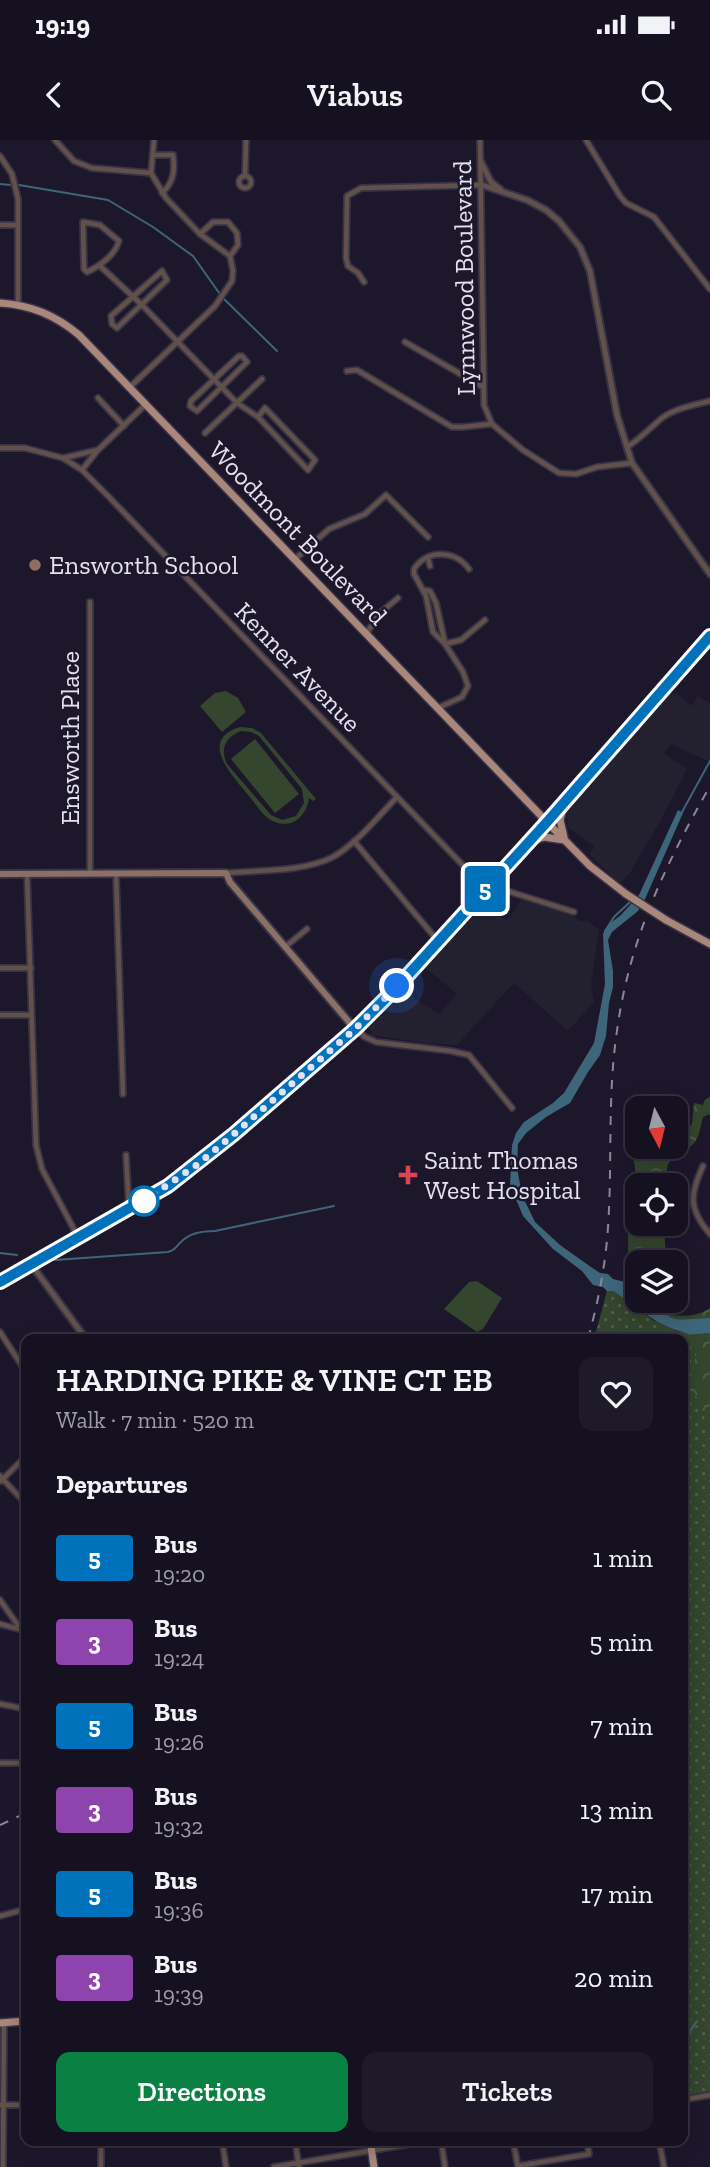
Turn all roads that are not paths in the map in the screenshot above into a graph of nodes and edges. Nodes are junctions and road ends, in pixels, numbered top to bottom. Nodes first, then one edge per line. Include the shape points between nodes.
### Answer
1 (55, 140) edge
2 (154, 140) edge
3 (246, 140) edge
4 (480, 140) edge
5 (586, 140) edge
6 (153, 155) junction
7 (0, 156) edge
8 (481, 162) junction
9 (151, 173) junction
10 (245, 176) dead end
11 (482, 185) junction
12 (162, 192) junction
13 (506, 193) junction
14 (0, 225) edge
15 (18, 225) junction
16 (200, 234) junction
17 (230, 256) junction
18 (100, 266) junction
19 (364, 282) dead end
20 (710, 289) edge
21 (133, 297) junction
22 (0, 303) edge
23 (18, 304) junction
24 (141, 304) junction
25 (178, 342) junction
26 (405, 342) dead end
27 (347, 371) dead end
28 (214, 379) junction
29 (262, 379) dead end
30 (130, 387) junction
31 (221, 387) junction
32 (484, 388) junction
33 (98, 398) dead end
34 (710, 401) edge
35 (237, 403) junction
36 (146, 405) junction
37 (258, 417) junction
38 (492, 424) junction
39 (124, 426) junction
40 (205, 433) dead end
41 (627, 447) junction
42 (0, 448) edge
43 (97, 450) junction
44 (63, 458) junction
45 (632, 463) junction
46 (82, 470) junction
47 (428, 537) dead end
48 (428, 558) junction
49 (294, 560) junction
50 (430, 566) dead end
51 (469, 569) dead end
52 (710, 574) edge
53 (424, 590) junction
54 (398, 598) dead end
55 (90, 603) dead end
56 (485, 620) dead end
57 (366, 634) junction
58 (710, 636) edge
59 (445, 643) junction
60 (438, 709) junction
61 (396, 798) junction
62 (565, 802) junction
63 (547, 822) junction
64 (354, 841) junction
65 (566, 841) junction
66 (525, 846) junction
67 (90, 873) junction
68 (226, 873) junction
69 (0, 874) edge
70 (27, 874) junction
71 (116, 874) junction
72 (490, 884) junction
73 (573, 912) dead end
74 (307, 929) dead end
75 (438, 942) junction
76 (710, 944) edge
77 (285, 947) junction
78 (0, 968) edge
79 (31, 968) junction
80 (0, 1015) edge
81 (32, 1015) junction
82 (355, 1029) junction
83 (122, 1094) dead end
84 (512, 1108) dead end
85 (126, 1155) dead end
86 (703, 1166) dead end
87 (130, 1210) junction
88 (710, 1234) edge
89 (78, 1238) junction
90 (31, 1264) junction
91 (0, 1282) edge
92 (0, 1332) edge
93 (82, 1334) edge
94 (21, 1365) edge
95 (21, 1461) edge
96 (1, 1479) edge
97 (21, 1499) edge
98 (0, 1601) edge
99 (0, 1624) edge
100 (20, 1628) joint
101 (0, 1704) edge
102 (21, 1708) edge
103 (0, 1762) edge
104 (21, 1763) edge
105 (21, 1910) edge
106 (0, 1916) edge
107 (21, 2021) edge
108 (2, 2023) edge
109 (710, 2095) edge
110 (688, 2099) edge
111 (2, 2105) edge
112 (21, 2105) edge
113 (102, 2146) edge
114 (223, 2146) edge
115 (296, 2146) edge
116 (371, 2146) edge
117 (400, 2146) edge
118 (442, 2146) edge
119 (514, 2146) edge
120 (588, 2146) edge
121 (660, 2146) edge
122 (372, 2151) junction
123 (298, 2165) edge
124 (518, 2166) edge
125 (3, 2167) edge
126 (101, 2167) edge
127 (226, 2167) edge
128 (274, 2167) edge
129 (374, 2167) edge
130 (445, 2167) edge
131 (664, 2167) edge

1 - 9 street via 74,161 92,168
2 - 6 street
3 - 10 street
4 - 8 street, Lynnwood Boulevard
5 - 20 street via 626,203 654,217
6 - 9 street
6 - 12 street via 173,155 173,178
7 - 15 street via 15,184
8 - 11 street, Lynnwood Boulevard
8 - 13 street via 491,182
9 - 12 street
11 - 13 street
11 - 19 street via 361,188 347,196 346,258
11 - 32 street, Lynnwood Boulevard
12 - 16 street
13 - 41 street via 559,220 586,258
14 - 15 street
15 - 23 street
16 - 17 street
16 - 17 street via 213,222 228,222 238,240
17 - 25 street via 232,281 215,306
18 - 18 street via 87,272 84,269 83,222 100,225 119,241
18 - 21 street
21 - 24 street
21 - 24 street via 111,316 117,328
21 - 24 street via 162,271 167,280
22 - 23 main road, Woodmont Boulevard
23 - 30 main road, Woodmont Boulevard via 65,324
24 - 25 street
25 - 28 street
25 - 30 street
26 - 32 street
27 - 38 street via 357,370 452,427
28 - 31 street
28 - 31 street via 191,401 192,409 197,411
28 - 31 street via 242,356 247,362
29 - 35 street
30 - 36 main road, Woodmont Boulevard
31 - 35 street
32 - 38 street, Lynnwood Boulevard via 484,405
33 - 39 street
34 - 41 street via 664,417
35 - 37 street
35 - 40 street
36 - 39 street
36 - 49 main road, Woodmont Boulevard
37 - 37 street via 299,461 308,470 315,460 265,408
38 - 45 street, Lynnwood Boulevard via 559,474
39 - 43 street
41 - 45 street
42 - 44 street via 25,448
43 - 44 street
43 - 46 street
44 - 46 street, Kenner Avenue
45 - 52 street
46 - 61 street, Kenner Avenue
47 - 49 street via 386,495 365,513 329,529
48 - 50 street
48 - 51 street via 451,555
48 - 53 street via 413,570
49 - 57 main road, Woodmont Boulevard
53 - 59 street via 432,630
53 - 59 street via 430,591 436,603
54 - 57 street
55 - 67 street, Ensworth Place
56 - 59 street via 461,640
57 - 60 main road, Woodmont Boulevard
58 - 62 main road
59 - 60 street via 468,686 462,697
60 - 63 main road, Woodmont Boulevard
61 - 64 street
61 - 72 street, Kenner Avenue via 479,882
62 - 63 main road
62 - 65 main road via 560,821
63 - 65 main road, Woodmont Boulevard
63 - 66 main road
64 - 68 street via 315,864
64 - 75 street
65 - 66 main road via 544,838
65 - 76 main road, Woodmont Boulevard, bridge via 613,885
66 - 72 main road
67 - 70 main road
67 - 71 main road
68 - 71 main road
68 - 77 main road
69 - 70 main road
70 - 79 street
71 - 83 street
72 - 73 street, Kenner Avenue
72 - 75 main road
74 - 77 street
75 - 82 main road
77 - 82 main road
78 - 79 street
79 - 81 street
80 - 81 street
81 - 89 street via 38,1159
82 - 84 street via 376,1042 469,1055
82 - 87 main road via 198,1164
85 - 87 street
86 - 88 street via 693,1187 694,1208
87 - 89 main road
89 - 90 main road
90 - 91 main road
90 - 93 street
92 - 94 street
95 - 96 street
96 - 97 street
98 - 100 street
99 - 100 street
101 - 102 street
103 - 104 street
105 - 106 street
107 - 108 main road
108 - 111 street
109 - 110 street
111 - 112 street
111 - 125 street
113 - 126 street
114 - 127 street
115 - 123 street
116 - 122 main road
117 - 122 street
118 - 130 street
119 - 124 street
120 - 124 street via 589,2154
121 - 131 street
122 - 123 street
122 - 129 main road
123 - 128 street

